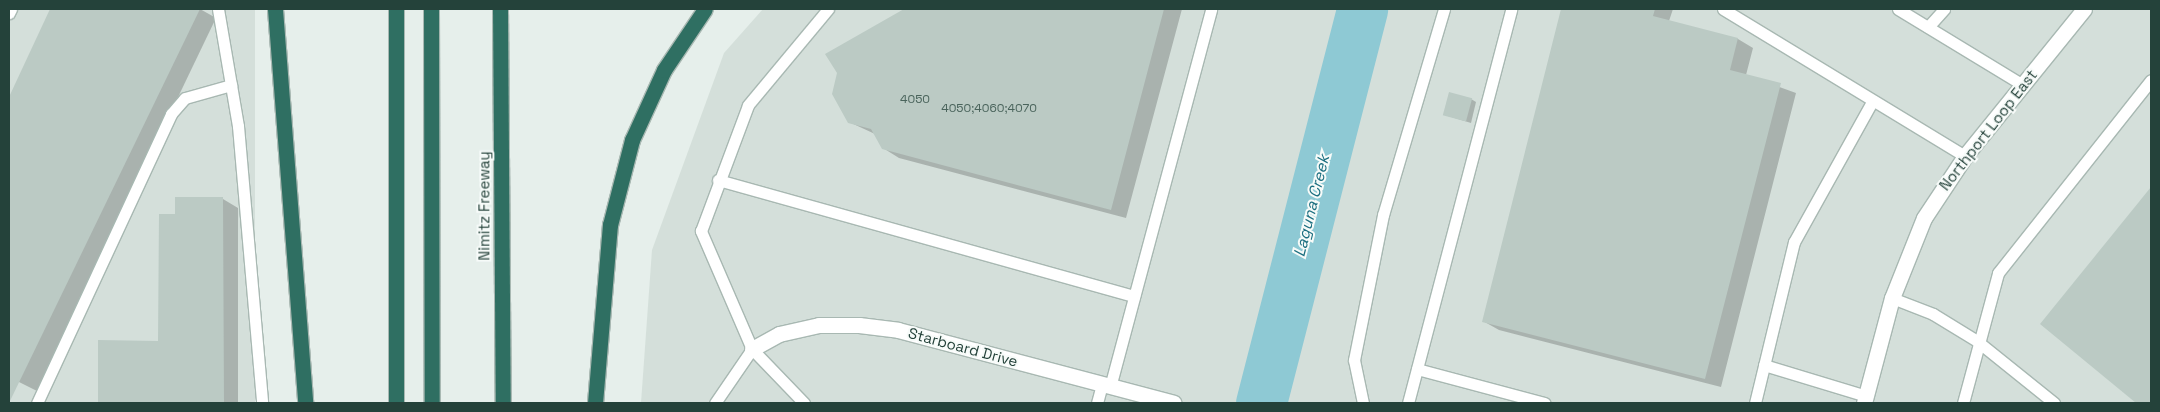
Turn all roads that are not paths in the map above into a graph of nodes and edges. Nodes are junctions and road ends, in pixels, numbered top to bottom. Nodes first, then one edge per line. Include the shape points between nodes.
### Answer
1 (11, 9) edge
2 (218, 9) edge
3 (276, 9) edge
4 (385, 9) edge
5 (396, 9) edge
6 (430, 9) edge
7 (500, 9) edge
8 (705, 9) edge
9 (828, 9) edge
10 (1210, 9) edge
11 (1444, 9) edge
12 (1511, 9) edge
13 (1723, 9) edge
14 (1898, 9) edge
15 (1944, 9) edge
16 (2084, 9) edge
17 (9, 13) edge
18 (1928, 27) junction
19 (396, 60) junction
20 (2151, 80) edge
21 (231, 85) junction
22 (2022, 85) junction
23 (1873, 100) junction
24 (1965, 156) junction
25 (718, 180) junction
26 (1134, 296) junction
27 (1892, 298) junction
28 (1977, 341) junction
29 (752, 349) junction
30 (1764, 365) junction
31 (1417, 369) junction
32 (1106, 385) junction
33 (1865, 400) edge
34 (1158, 401) edge
35 (37, 403) edge
36 (262, 403) edge
37 (305, 403) edge
38 (396, 403) edge
39 (432, 403) edge
40 (502, 403) edge
41 (594, 403) edge
42 (714, 403) edge
43 (804, 403) edge
44 (1097, 403) edge
45 (1363, 403) edge
46 (1408, 403) edge
47 (1545, 403) edge
48 (1755, 403) edge
49 (1963, 403) edge
50 (2054, 403) edge

1 - 17 lane
2 - 21 lane
3 - 37 highway
4 - 19 highway
5 - 19 highway
6 - 39 highway
7 - 40 highway, Nimitz Freeway
8 - 41 highway via 664,70 632,140 610,225
9 - 25 lane via 748,105
10 - 26 lane
11 - 45 lane via 1383,215 1354,360
12 - 31 lane
13 - 23 lane
14 - 18 lane
15 - 18 lane
16 - 22 street, Northport Loop East
18 - 22 lane
19 - 38 highway
20 - 28 lane via 1998,273
21 - 35 lane via 185,98 171,114
21 - 36 lane
22 - 24 street, Northport Loop East
23 - 24 lane
23 - 30 lane via 1794,242
24 - 27 street, Northport Loop East via 1924,218
25 - 26 lane
25 - 29 lane via 701,232
26 - 32 lane
27 - 28 lane via 1933,314
27 - 33 street, Northport Loop East
28 - 49 lane
28 - 50 lane
29 - 32 street, Starboard Drive via 779,334 819,325 859,325 898,330
29 - 42 lane
29 - 43 lane
30 - 33 lane
30 - 48 lane
31 - 46 lane
31 - 47 lane
32 - 34 street, Starboard Drive
32 - 44 lane

